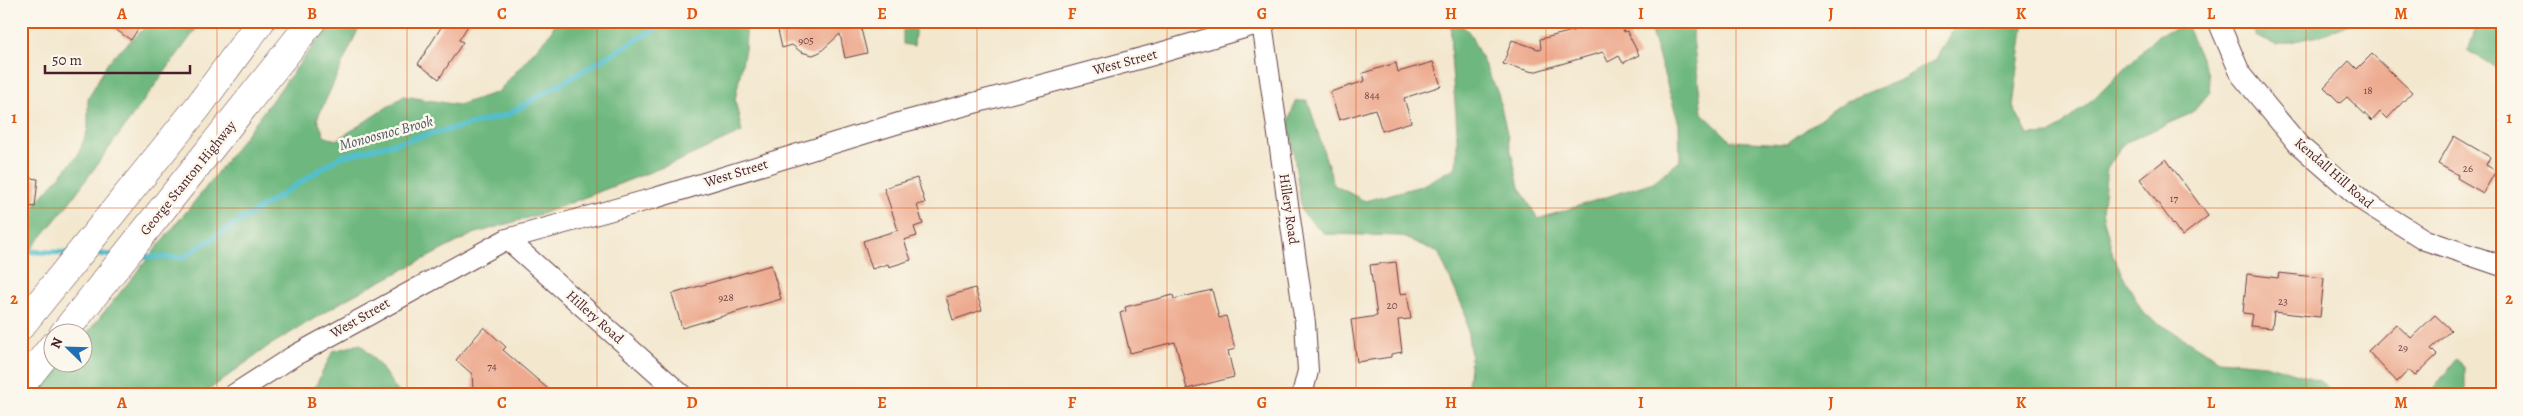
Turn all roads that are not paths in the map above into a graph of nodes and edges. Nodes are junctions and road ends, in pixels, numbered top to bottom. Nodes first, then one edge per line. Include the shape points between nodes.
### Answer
1 (261, 21) edge
2 (312, 21) edge
3 (2218, 21) edge
4 (1265, 22) edge
5 (507, 239) junction
6 (2502, 266) edge
7 (71, 324) edge
8 (21, 326) edge
9 (42, 360) edge
10 (21, 386) edge
11 (233, 395) edge
12 (682, 395) edge
13 (1302, 395) edge

1 - 8 highway via 198,107
2 - 7 highway, George Stanton Highway
3 - 6 street, Kendall Hill Road via 2242,76 2299,145 2363,201 2425,240
4 - 5 street, West Street via 899,123 655,198
4 - 13 street, Hillery Road via 1305,323 1308,371
5 - 11 street, West Street via 292,357
5 - 12 street, Hillery Road
9 - 10 highway

